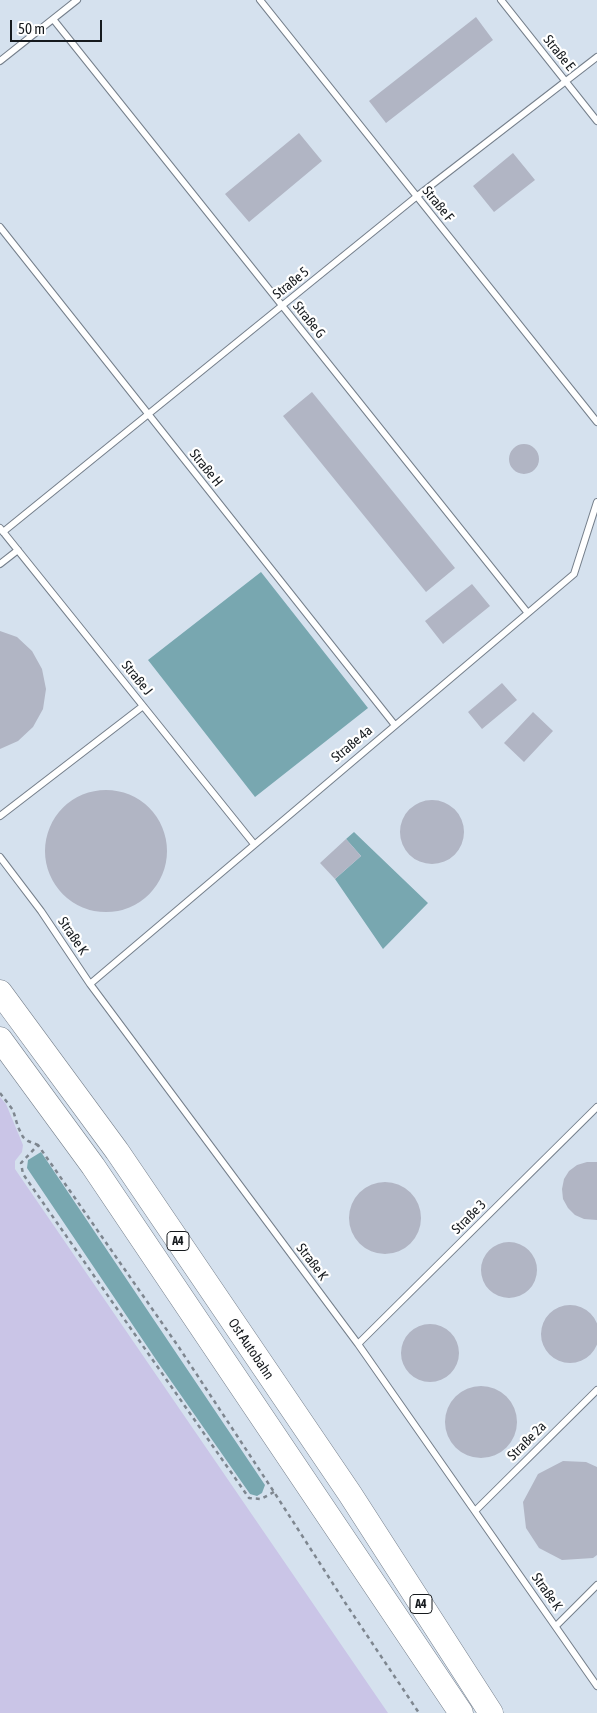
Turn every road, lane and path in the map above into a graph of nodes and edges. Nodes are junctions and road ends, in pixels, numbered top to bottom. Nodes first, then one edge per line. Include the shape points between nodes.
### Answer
1 (77, 0) edge
2 (260, 0) edge
3 (500, 0) edge
4 (52, 19) junction
5 (597, 57) edge
6 (0, 61) edge
7 (566, 82) junction
8 (597, 121) edge
9 (416, 197) junction
10 (0, 227) edge
11 (282, 306) junction
12 (148, 415) junction
13 (597, 422) edge
14 (597, 502) edge
15 (2, 530) edge
16 (18, 550) junction
17 (0, 564) edge
18 (527, 612) junction
19 (143, 706) junction
20 (394, 724) junction
21 (0, 816) edge
22 (254, 844) junction
23 (0, 858) edge
24 (90, 984) junction
25 (0, 992) edge
26 (0, 1039) edge
27 (0, 1093) edge
28 (597, 1107) edge
29 (38, 1145) junction
30 (358, 1344) junction
31 (597, 1390) edge
32 (274, 1492) junction
33 (474, 1510) junction
34 (597, 1585) edge
35 (556, 1626) junction
36 (597, 1686) edge
37 (419, 1713) edge
38 (461, 1713) edge
39 (491, 1713) edge

1 - 4 lane
2 - 9 lane, Straße F
3 - 7 lane, Straße E
4 - 6 lane
4 - 11 lane, Straße G
5 - 7 lane, Straße 5
7 - 8 lane, Straße E
7 - 9 lane, Straße 5
9 - 11 lane, Straße 5
9 - 13 lane, Straße F
10 - 12 lane, Straße H
11 - 12 lane, Straße 5
11 - 18 lane, Straße G
12 - 15 lane, Straße 5
12 - 20 lane, Straße H
14 - 18 lane, Straße 4a via 574,574
15 - 16 lane, Straße J
16 - 17 lane
16 - 19 lane, Straße J
18 - 20 lane, Straße 4a
19 - 21 lane
19 - 22 lane, Straße J
20 - 22 lane, Straße 4a
22 - 24 lane, Straße 4a
23 - 24 lane, Straße K via 41,911
24 - 30 lane, Straße K
25 - 39 highway, Ost Autobahn / A4 via 122,1159 350,1494
26 - 38 highway, Ost Autobahn / A4 via 93,1166
27 - 29 path via 13,1110 23,1137
28 - 30 lane, Straße 3
29 - 32 path via 178,1346
29 - 32 path via 21,1163 23,1174 249,1498 261,1499
30 - 33 lane, Straße K
31 - 33 lane, Straße 2a
32 - 37 path
33 - 35 lane, Straße K
34 - 35 lane
35 - 36 lane, Straße K

